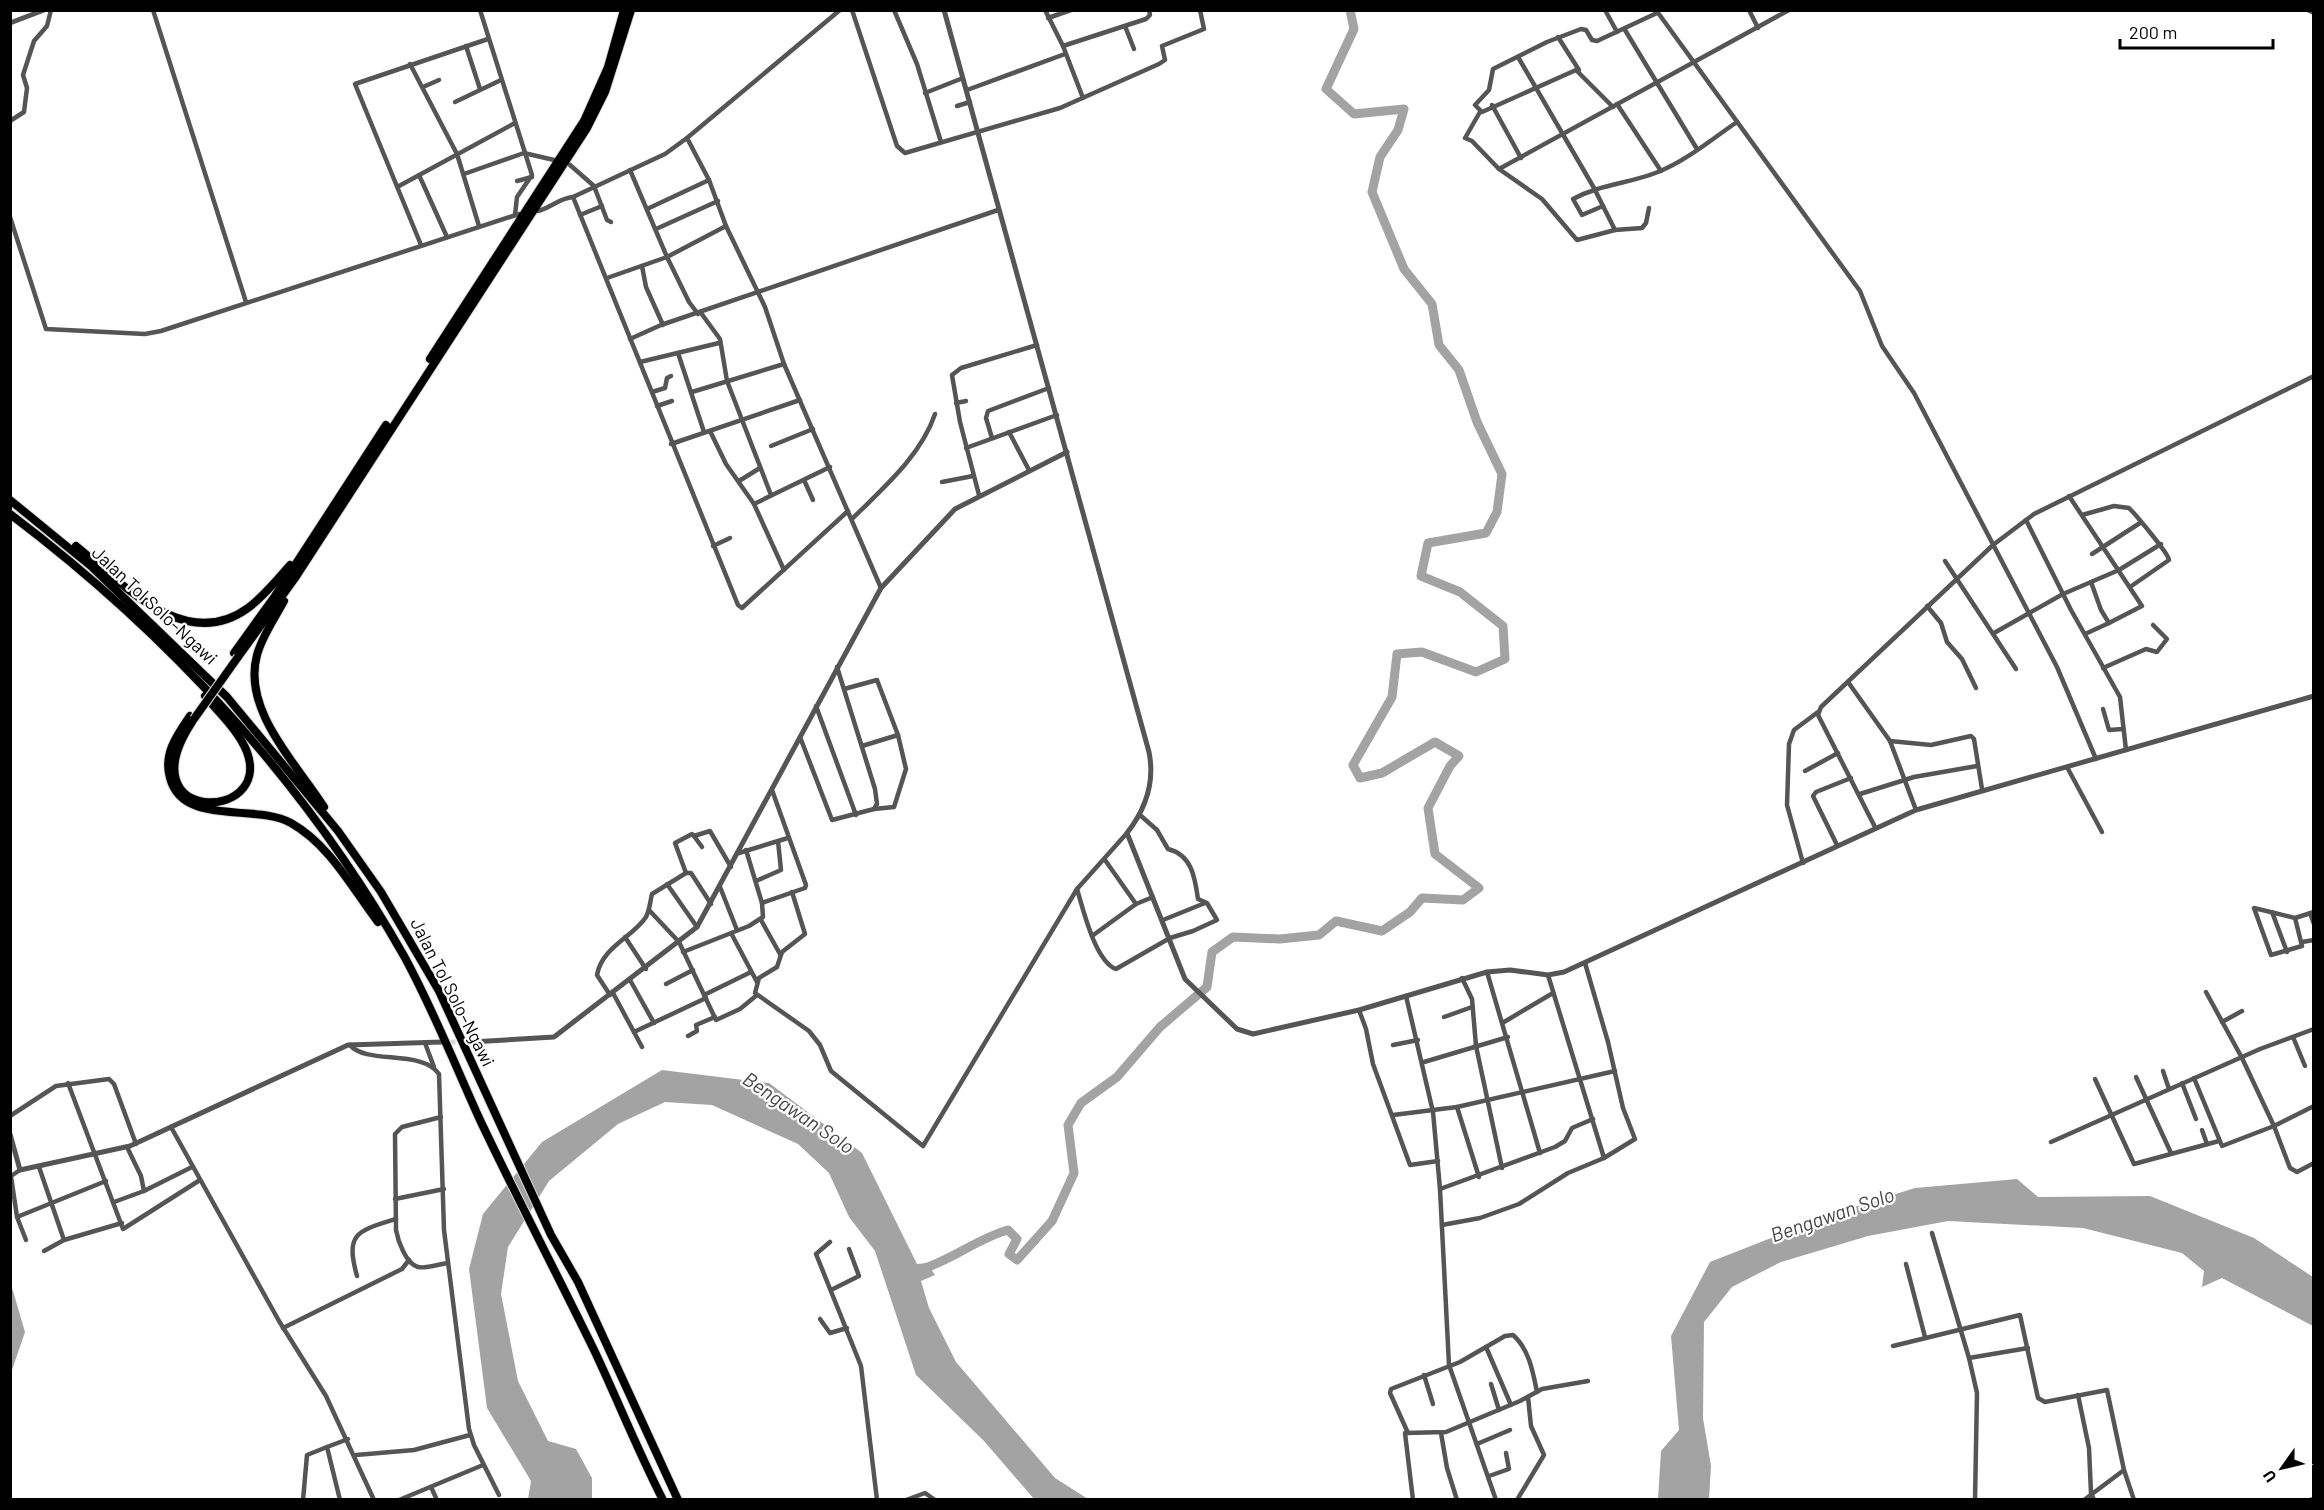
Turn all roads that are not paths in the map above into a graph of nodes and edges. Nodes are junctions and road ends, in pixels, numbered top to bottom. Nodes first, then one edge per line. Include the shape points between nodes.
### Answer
1 (45, 10) edge
2 (51, 10) edge
3 (153, 10) edge
4 (480, 10) edge
5 (624, 10) edge
6 (631, 10) edge
7 (840, 10) edge
8 (852, 10) edge
9 (894, 10) edge
10 (944, 10) edge
11 (1045, 10) edge
12 (1071, 10) edge
13 (1149, 10) edge
14 (1200, 10) edge
15 (1605, 10) edge
16 (1749, 10) edge
17 (1789, 10) edge
18 (2308, 10) edge
19 (33, 12) edge
20 (1657, 12) edge
21 (2313, 13) edge
22 (1048, 18) junction
23 (10, 23) edge
24 (1125, 26) junction
25 (1758, 28) junction
26 (1625, 30) junction
27 (1617, 32) junction
28 (1558, 37) junction
29 (488, 39) junction
30 (466, 46) junction
31 (1063, 46) junction
32 (1134, 49) dead end
33 (1065, 54) junction
34 (1518, 57) junction
35 (410, 63) junction
36 (1694, 63) junction
37 (1579, 70) junction
38 (963, 78) junction
39 (439, 80) dead end
40 (501, 80) junction
41 (1656, 82) junction
42 (423, 87) junction
43 (1536, 88) junction
44 (480, 89) junction
45 (967, 90) junction
46 (925, 93) junction
47 (1083, 98) junction
48 (455, 102) dead end
49 (970, 102) junction
50 (1492, 105) junction
51 (957, 106) dead end
52 (1615, 106) junction
53 (1480, 112) junction
54 (10, 121) edge
55 (1737, 122) junction
56 (515, 123) junction
57 (978, 131) junction
58 (1563, 136) junction
59 (687, 138) junction
60 (941, 142) junction
61 (1697, 149) junction
62 (524, 153) junction
63 (457, 154) junction
64 (1521, 159) junction
65 (554, 160) dead end
66 (570, 165) dead end
67 (1499, 169) junction
68 (630, 170) junction
69 (1661, 171) junction
70 (464, 174) junction
71 (419, 175) junction
72 (532, 177) junction
73 (709, 180) junction
74 (517, 182) dead end
75 (399, 186) junction
76 (594, 186) junction
77 (1594, 188) junction
78 (573, 196) junction
79 (718, 201) junction
80 (602, 206) junction
81 (1603, 206) junction
82 (1648, 208) dead end
83 (647, 209) junction
84 (998, 210) junction
85 (538, 211) dead end
86 (580, 215) junction
87 (10, 217) edge
88 (611, 222) dead end
89 (479, 226) junction
90 (726, 226) junction
91 (656, 229) junction
92 (1616, 230) junction
93 (447, 237) junction
94 (421, 245) junction
95 (667, 257) junction
96 (642, 266) junction
97 (607, 278) junction
98 (758, 294) junction
99 (246, 302) junction
100 (700, 314) junction
101 (663, 325) junction
102 (630, 339) junction
103 (720, 343) junction
104 (1037, 345) junction
105 (678, 353) junction
106 (640, 362) junction
107 (784, 364) junction
108 (671, 376) dead end
109 (2313, 376) edge
110 (727, 381) junction
111 (1049, 388) junction
112 (652, 392) junction
113 (692, 392) junction
114 (800, 400) junction
115 (672, 401) dead end
116 (966, 401) dead end
117 (956, 403) junction
118 (657, 406) junction
119 (935, 414) dead end
120 (1057, 415) junction
121 (741, 420) junction
122 (813, 429) junction
123 (707, 432) junction
124 (1009, 432) junction
125 (992, 438) junction
126 (671, 444) junction
127 (771, 446) dead end
128 (966, 448) junction
129 (1067, 452) junction
130 (830, 467) junction
131 (760, 468) junction
132 (1029, 470) junction
133 (973, 476) junction
134 (804, 480) junction
135 (739, 481) junction
136 (942, 482) dead end
137 (771, 495) junction
138 (979, 495) junction
139 (2069, 496) junction
140 (10, 500) edge
141 (813, 500) dead end
142 (754, 504) junction
143 (10, 514) edge
144 (2082, 514) junction
145 (850, 515) junction
146 (2026, 520) junction
147 (2140, 524) junction
148 (48, 528) junction
149 (729, 538) dead end
150 (309, 543) junction
151 (2161, 544) junction
152 (1993, 545) junction
153 (713, 546) junction
154 (2103, 547) junction
155 (2092, 554) dead end
156 (1945, 561) dead end
157 (784, 570) junction
158 (2119, 570) junction
159 (295, 578) junction
160 (1958, 580) junction
161 (2091, 582) junction
162 (2130, 587) junction
163 (881, 588) junction
164 (2063, 594) junction
165 (1927, 606) junction
166 (2028, 613) junction
167 (2109, 623) junction
168 (2153, 625) dead end
169 (1994, 633) junction
170 (2085, 634) junction
171 (161, 644) junction
172 (236, 655) junction
173 (837, 667) junction
174 (2103, 668) junction
175 (2016, 669) dead end
176 (1848, 682) junction
177 (1976, 688) dead end
178 (844, 689) junction
179 (2313, 696) edge
180 (816, 706) junction
181 (2103, 710) dead end
182 (1818, 712) junction
183 (192, 717) junction
184 (2123, 729) junction
185 (898, 735) junction
186 (800, 736) junction
187 (1890, 741) junction
188 (862, 746) junction
189 (2126, 750) junction
190 (1838, 753) junction
191 (2096, 759) junction
192 (1977, 766) junction
193 (2067, 766) junction
194 (1805, 771) dead end
195 (1851, 778) junction
196 (1904, 780) junction
197 (1982, 789) junction
198 (772, 790) junction
199 (1860, 794) junction
200 (874, 809) junction
201 (1916, 810) junction
202 (856, 815) junction
203 (1140, 815) junction
204 (1875, 827) junction
205 (338, 831) junction
206 (2102, 832) dead end
207 (1127, 833) junction
208 (694, 836) junction
209 (788, 838) junction
210 (778, 841) junction
211 (1837, 845) junction
212 (702, 847) dead end
213 (746, 850) junction
214 (739, 852) junction
215 (1105, 860) junction
216 (1803, 863) junction
217 (731, 867) junction
218 (686, 873) junction
219 (756, 881) junction
220 (667, 884) junction
221 (720, 887) junction
222 (1077, 889) junction
223 (792, 892) junction
224 (1153, 897) junction
225 (762, 903) junction
226 (1207, 903) junction
227 (711, 904) junction
228 (1136, 904) junction
229 (649, 910) junction
230 (2272, 912) junction
231 (2312, 912) edge
232 (2295, 918) junction
233 (761, 920) junction
234 (1163, 920) junction
235 (2313, 924) edge
236 (697, 927) junction
237 (737, 930) junction
238 (731, 933) junction
239 (1092, 936) junction
240 (625, 937) junction
241 (1170, 938) junction
242 (2313, 940) edge
243 (679, 942) junction
244 (2302, 942) junction
245 (683, 952) junction
246 (2287, 952) junction
247 (402, 954) junction
248 (780, 954) junction
249 (1585, 963) junction
250 (646, 969) junction
251 (693, 970) junction
252 (751, 972) junction
253 (1487, 972) junction
254 (1548, 975) junction
255 (1462, 978) junction
256 (630, 980) junction
257 (757, 982) junction
258 (666, 984) dead end
259 (2206, 992) dead end
260 (1554, 993) junction
261 (611, 994) junction
262 (757, 995) junction
263 (705, 996) junction
264 (1407, 996) junction
265 (1472, 1007) junction
266 (1359, 1010) junction
267 (2242, 1011) dead end
268 (715, 1017) junction
269 (1444, 1017) dead end
270 (1504, 1022) junction
271 (2222, 1022) junction
272 (654, 1023) junction
273 (2313, 1029) edge
274 (634, 1032) junction
275 (688, 1036) dead end
276 (1508, 1037) junction
277 (2293, 1037) junction
278 (1418, 1040) junction
279 (442, 1042) tunnel mouth
280 (471, 1042) tunnel mouth
281 (382, 1043) junction
282 (425, 1043) junction
283 (350, 1045) junction
284 (1394, 1045) dead end
285 (1476, 1046) junction
286 (642, 1047) dead end
287 (383, 1055) junction
288 (2242, 1058) junction
289 (1424, 1062) junction
290 (2305, 1066) dead end
291 (434, 1067) junction
292 (1615, 1071) junction
293 (2163, 1071) dead end
294 (2136, 1077) dead end
295 (2194, 1078) junction
296 (1581, 1079) junction
297 (2096, 1079) dead end
298 (68, 1083) junction
299 (2182, 1083) junction
300 (2169, 1089) junction
301 (1522, 1092) junction
302 (1489, 1100) junction
303 (2146, 1100) junction
304 (1457, 1107) junction
305 (2313, 1107) edge
306 (1433, 1112) junction
307 (2112, 1114) junction
308 (1393, 1115) junction
309 (10, 1116) edge
310 (441, 1116) junction
311 (1593, 1119) junction
312 (2196, 1119) dead end
313 (2274, 1126) junction
314 (171, 1127) junction
315 (2202, 1130) dead end
316 (10, 1134) edge
317 (2219, 1141) junction
318 (2051, 1142) dead end
319 (136, 1144) junction
320 (2207, 1144) junction
321 (127, 1147) junction
322 (1540, 1153) junction
323 (2171, 1153) junction
324 (97, 1154) junction
325 (1604, 1158) junction
326 (1438, 1161) junction
327 (2313, 1163) edge
328 (39, 1167) junction
329 (192, 1167) junction
330 (1502, 1168) junction
331 (20, 1170) junction
332 (1479, 1177) junction
333 (200, 1180) junction
334 (106, 1181) junction
335 (444, 1189) junction
336 (1440, 1189) junction
337 (144, 1191) junction
338 (12, 1197) edge
339 (395, 1199) junction
340 (51, 1202) junction
341 (114, 1202) junction
342 (17, 1217) junction
343 (396, 1219) junction
344 (122, 1223) junction
345 (1442, 1225) junction
346 (1932, 1233) dead end
347 (26, 1240) dead end
348 (64, 1240) junction
349 (831, 1242) dead end
350 (849, 1249) dead end
351 (44, 1251) dead end
352 (409, 1260) junction
353 (448, 1263) junction
354 (1906, 1264) dead end
355 (357, 1276) dead end
356 (831, 1290) junction
357 (820, 1319) dead end
358 (283, 1328) junction
359 (847, 1328) junction
360 (1960, 1328) junction
361 (1925, 1337) junction
362 (1893, 1346) dead end
363 (1486, 1347) junction
364 (2028, 1348) junction
365 (1969, 1358) junction
366 (1449, 1365) junction
367 (1424, 1375) junction
368 (1587, 1381) dead end
369 (1491, 1384) dead end
370 (1537, 1392) junction
371 (2078, 1395) junction
372 (1528, 1397) junction
373 (1433, 1404) dead end
374 (1511, 1405) junction
375 (1499, 1410) junction
376 (1470, 1422) junction
377 (1510, 1430) dead end
378 (1408, 1432) junction
379 (1441, 1433) junction
380 (470, 1435) junction
381 (348, 1439) junction
382 (1477, 1444) junction
383 (327, 1447) junction
384 (1506, 1453) dead end
385 (356, 1455) junction
386 (483, 1466) junction
387 (2124, 1470) junction
388 (1489, 1476) junction
389 (431, 1487) junction
390 (2091, 1494) junction
391 (499, 1495) dead end
392 (373, 1499) edge
393 (1520, 1499) edge
394 (303, 1500) edge
395 (340, 1500) edge
396 (399, 1500) edge
397 (437, 1500) edge
398 (663, 1500) edge
399 (678, 1500) edge
400 (877, 1500) edge
401 (906, 1500) edge
402 (934, 1500) edge
403 (1413, 1500) edge
404 (1457, 1500) edge
405 (1496, 1500) edge
406 (1975, 1500) edge
407 (2084, 1500) edge
408 (2094, 1500) edge
409 (2134, 1500) edge

1 - 19 street
2 - 54 street via 47,26 34,41 23,75 27,88 24,112
3 - 99 street
4 - 29 street
5 - 150 highway via 608,67 579,130
6 - 159 highway via 609,81 587,128
7 - 59 street
8 - 60 street via 899,150 909,152
9 - 46 street
10 - 38 street
11 - 22 street
12 - 22 street
13 - 24 street via 1146,19
14 - 47 street via 1204,29 1162,46 1165,60
15 - 27 street
16 - 25 street
17 - 25 street
18 - 21 street
19 - 23 street
20 - 26 street
20 - 36 street
22 - 31 street
24 - 31 street
24 - 32 street
25 - 36 street
26 - 27 street
26 - 41 street
27 - 28 street via 1595,41 1583,28
28 - 34 street
28 - 37 street
29 - 30 street
29 - 40 street
30 - 35 street
30 - 44 street
31 - 33 street
33 - 45 street
33 - 47 street
34 - 43 street
34 - 53 street via 1491,72 1489,90 1476,103
35 - 42 street
35 - 75 street via 355,84
36 - 41 street
36 - 55 street
37 - 43 street
37 - 52 street
38 - 45 street
38 - 46 street
39 - 42 street
40 - 44 street
40 - 56 street
41 - 52 street
41 - 61 street
42 - 63 street
43 - 50 street
43 - 58 street
44 - 48 street
45 - 49 street
46 - 60 street
47 - 57 street via 1042,115
49 - 51 street
49 - 57 street
50 - 53 street
50 - 64 street
52 - 58 street
52 - 69 street
53 - 67 street via 1465,138
55 - 61 street
55 - 152 street via 1855,283 1887,356 1910,385
56 - 62 street
56 - 63 street
57 - 60 street
57 - 84 street
58 - 64 street
58 - 77 street
59 - 68 street via 665,154
59 - 73 street
61 - 69 street
62 - 65 street
62 - 70 street
62 - 72 street
63 - 70 street
63 - 71 street
64 - 67 street
66 - 76 street
67 - 92 street via 1542,199 1577,240
68 - 76 street
68 - 83 street
69 - 77 street
70 - 89 street
71 - 75 street
71 - 93 street
72 - 74 street
72 - 89 street via 517,197 517,214
73 - 79 street
73 - 83 street
75 - 94 street
76 - 78 street
76 - 80 street
77 - 81 street
77 - 81 street via 1574,201 1582,215
78 - 85 street
78 - 86 street
79 - 90 street
79 - 91 street
80 - 86 street
80 - 88 street
81 - 92 street
82 - 92 street via 1648,219 1642,228
83 - 91 street
84 - 98 street
84 - 104 street
86 - 97 street
87 - 99 street via 46,329 150,333
89 - 93 street
90 - 95 street
90 - 98 street
91 - 95 street
93 - 94 street
94 - 99 street
95 - 96 street
95 - 100 street
96 - 97 street
96 - 101 street via 646,287
97 - 102 street
98 - 100 street
98 - 107 street
100 - 101 street
100 - 103 street via 714,328
101 - 102 street
102 - 106 street
103 - 105 street
103 - 110 street
104 - 111 street
104 - 117 street via 954,372
105 - 106 street
105 - 113 street
106 - 112 street
107 - 110 street
107 - 114 street
108 - 112 street via 665,388
109 - 139 street
110 - 113 street
110 - 121 street
111 - 120 street
111 - 125 street via 988,411
112 - 118 street
113 - 123 street
114 - 121 street
114 - 122 street
115 - 118 street
116 - 117 street
117 - 128 street
118 - 126 street
119 - 145 street via 931,427 900,469
120 - 124 street
120 - 129 street
121 - 123 street
121 - 131 street
122 - 127 street
122 - 130 street
123 - 126 street
123 - 135 street
124 - 125 street
124 - 132 street
125 - 128 street
126 - 153 street
128 - 133 street
129 - 132 street
129 - 203 street via 1149,752 1148,795
130 - 134 street
130 - 145 street
131 - 135 street
131 - 137 street
132 - 138 street
133 - 136 street
133 - 138 street
134 - 137 street
134 - 141 street
135 - 142 street
137 - 142 street
138 - 163 street via 951,513
139 - 144 street
139 - 146 street
140 - 148 highway, Jalan Tol Solo–Ngawi
142 - 157 street
143 - 171 highway, Jalan Tol Solo–Ngawi via 68,559
144 - 147 street via 2122,506 2131,510
144 - 154 street
145 - 157 street
145 - 163 street
146 - 152 street
146 - 164 street
147 - 151 street
147 - 154 street
148 - 150 highway via 160,612 194,623 224,620 247,608
148 - 205 highway, Jalan Tol Solo–Ngawi via 201,670
149 - 153 street
150 - 172 highway
151 - 158 street
151 - 162 street via 2169,560
152 - 160 street
152 - 166 street
153 - 157 street via 742,608
154 - 155 street
154 - 158 street
156 - 160 street
158 - 161 street
158 - 162 street
159 - 172 highway
159 - 205 highway via 257,653 256,698 268,724
160 - 165 street
160 - 169 street
161 - 164 street
161 - 167 street
162 - 167 street via 2142,606
163 - 173 street
164 - 166 street
164 - 170 street
165 - 176 street
165 - 177 street via 1941,623 1947,642 1962,659
166 - 169 street
166 - 191 street via 2061,676
167 - 170 street
168 - 174 street via 2167,639 2157,652 2146,649
169 - 175 street
170 - 174 street
171 - 183 highway via 247,752 245,783 223,802 196,800 176,780 178,747
171 - 247 highway, Jalan Tol Solo–Ngawi via 251,738 320,825
172 - 183 highway, bridge
173 - 178 street
173 - 180 street
174 - 184 street via 2121,701
176 - 182 street
176 - 187 street
178 - 185 street via 877,680
178 - 188 street
179 - 189 street
180 - 186 street
180 - 202 street
181 - 184 street via 2109,730
182 - 190 street
182 - 216 street via 1794,730 1789,744 1787,805
183 - 247 highway via 175,738 169,754 168,773 183,800 199,807 274,816 304,831 329,855
184 - 189 street
185 - 188 street
185 - 200 street via 906,769 897,800 889,809
186 - 198 street
186 - 202 street via 829,817 834,821
187 - 192 street via 1931,745 1971,736
187 - 196 street
188 - 200 street via 876,796
189 - 191 street
190 - 194 street
190 - 195 street
191 - 193 street
192 - 196 street
192 - 197 street
193 - 197 street
193 - 206 street
195 - 199 street
195 - 211 street via 1813,796
196 - 199 street
196 - 201 street
197 - 201 street
198 - 209 street
198 - 214 street
199 - 204 street
200 - 202 street
201 - 204 street
203 - 207 street
203 - 226 street via 1168,849 1180,854 1196,880 1198,899
204 - 211 street
205 - 399 highway, Jalan Tol Solo–Ngawi via 421,956
207 - 215 street
207 - 224 street
208 - 212 street
208 - 217 street via 710,831
208 - 218 street via 674,844
209 - 210 street
209 - 223 street via 806,885
210 - 213 street
210 - 219 street via 783,867
211 - 216 street
213 - 214 street
213 - 219 street
214 - 217 street
215 - 222 street
215 - 228 street
216 - 249 street
217 - 221 street
218 - 220 street
218 - 227 street via 691,873
219 - 225 street
220 - 229 street via 652,894
220 - 236 street
221 - 227 street
221 - 237 street
222 - 239 street
222 - 262 street via 923,1146 831,1071 809,1031
223 - 225 street
223 - 248 street via 806,932
224 - 228 street
224 - 234 street
225 - 233 street
226 - 234 street
226 - 241 street via 1217,917 1214,923
227 - 236 street
228 - 239 street
229 - 240 street
229 - 243 street
230 - 232 street
230 - 246 street
230 - 246 street via 2257,907 2253,910 2271,955
231 - 232 street
231 - 235 street
232 - 244 street
233 - 237 street
233 - 248 street
234 - 241 street
236 - 243 street
237 - 238 street
238 - 245 street
238 - 252 street
239 - 241 street via 1107,964 1116,969
240 - 250 street
240 - 261 street via 606,956 597,973
241 - 266 street via 1185,979 1237,1029 1253,1034
242 - 244 street
243 - 245 street
243 - 250 street
244 - 246 street via 2300,948
245 - 251 street
247 - 398 highway, Jalan Tol Solo–Ngawi
248 - 257 street via 779,966
249 - 254 street
249 - 292 street
250 - 256 street
251 - 258 street
251 - 263 street
252 - 257 street
252 - 263 street
253 - 254 street via 1510,970
253 - 255 street
253 - 270 street
254 - 260 street
255 - 264 street
255 - 265 street
256 - 261 street
256 - 272 street
257 - 262 street
259 - 271 street
260 - 270 street
260 - 296 street
261 - 274 street
261 - 280 street via 553,1038
262 - 268 street via 730,1014 717,1020
263 - 268 street
263 - 272 street
264 - 266 street
264 - 278 street
265 - 269 street
265 - 285 street
266 - 308 street via 1373,1064
267 - 271 street
268 - 275 street via 696,1026 697,1031
270 - 276 street
271 - 288 street
272 - 274 street
273 - 277 street
274 - 286 street
276 - 285 street
276 - 301 street
277 - 288 street
277 - 290 street
278 - 284 street
278 - 289 street
279 - 282 street
281 - 282 street
281 - 283 street
281 - 287 street
282 - 291 street
283 - 287 street
283 - 314 street
285 - 289 street
285 - 302 street
287 - 291 street
288 - 295 street
288 - 313 street
289 - 306 street
291 - 310 street via 440,1080
292 - 296 street
292 - 325 street via 1635,1139
293 - 300 street
294 - 303 street
295 - 299 street
295 - 317 street
296 - 301 street
296 - 311 street
297 - 307 street
298 - 309 street via 52,1087
298 - 319 street via 112,1080
298 - 324 street
299 - 300 street
299 - 312 street
300 - 303 street
301 - 302 street
301 - 322 street
302 - 304 street
302 - 330 street
303 - 307 street
303 - 323 street
304 - 306 street
304 - 332 street
305 - 313 street
306 - 308 street
306 - 326 street
307 - 318 street
307 - 323 street via 2134,1164
308 - 326 street via 1411,1167
310 - 335 street
310 - 339 street via 396,1131
311 - 322 street via 1572,1128 1565,1141
311 - 325 street
313 - 317 street via 2223,1146
313 - 327 street via 2291,1170 2297,1172
314 - 319 street
314 - 329 street
315 - 320 street
316 - 331 street
317 - 320 street
319 - 321 street
320 - 323 street
321 - 324 street
321 - 337 street
322 - 330 street
324 - 328 street
324 - 334 street
325 - 345 street via 1580,1167 1519,1204 1480,1218
326 - 336 street
328 - 331 street
328 - 340 street
329 - 333 street
329 - 337 street
330 - 332 street
331 - 338 street via 11,1175
332 - 336 street
333 - 344 street via 123,1229
333 - 358 street
334 - 340 street
334 - 341 street
335 - 339 street
335 - 353 street
336 - 345 street
337 - 341 street
338 - 342 street
339 - 343 street
340 - 342 street
340 - 348 street
341 - 344 street
342 - 347 street
343 - 352 street via 397,1236
343 - 355 street via 355,1238 351,1253
344 - 348 street
345 - 366 street
346 - 360 street
348 - 351 street
349 - 356 street via 816,1254
350 - 356 street via 859,1276
352 - 353 street via 419,1267
352 - 358 street via 402,1269
353 - 380 street
354 - 361 street
356 - 359 street
357 - 359 street via 830,1333
358 - 381 street
359 - 400 street via 863,1375
360 - 361 street
360 - 364 street via 2020,1315
360 - 365 street
361 - 362 street
363 - 366 street
363 - 370 street via 1505,1336 1516,1337 1529,1360
363 - 374 street
364 - 365 street
364 - 371 street via 2037,1398 2045,1402
365 - 406 street via 1977,1393
366 - 367 street
366 - 376 street
367 - 373 street
367 - 378 street via 1390,1391
368 - 370 street
369 - 375 street
370 - 372 street
371 - 387 street via 2108,1390
371 - 390 street via 2090,1448
372 - 374 street
372 - 393 street via 1532,1426 1544,1455
374 - 375 street
375 - 376 street
376 - 379 street
376 - 382 street
377 - 382 street
378 - 379 street
378 - 403 street via 1406,1452
379 - 404 street
380 - 385 street via 414,1450
380 - 386 street
381 - 383 street
381 - 385 street
382 - 388 street
383 - 394 street via 307,1455
383 - 395 street
384 - 388 street via 1509,1469
385 - 392 street
386 - 389 street
386 - 391 street
387 - 390 street
387 - 409 street
388 - 405 street
389 - 396 street
389 - 397 street
390 - 407 street
390 - 408 street
401 - 402 street via 925,1493

